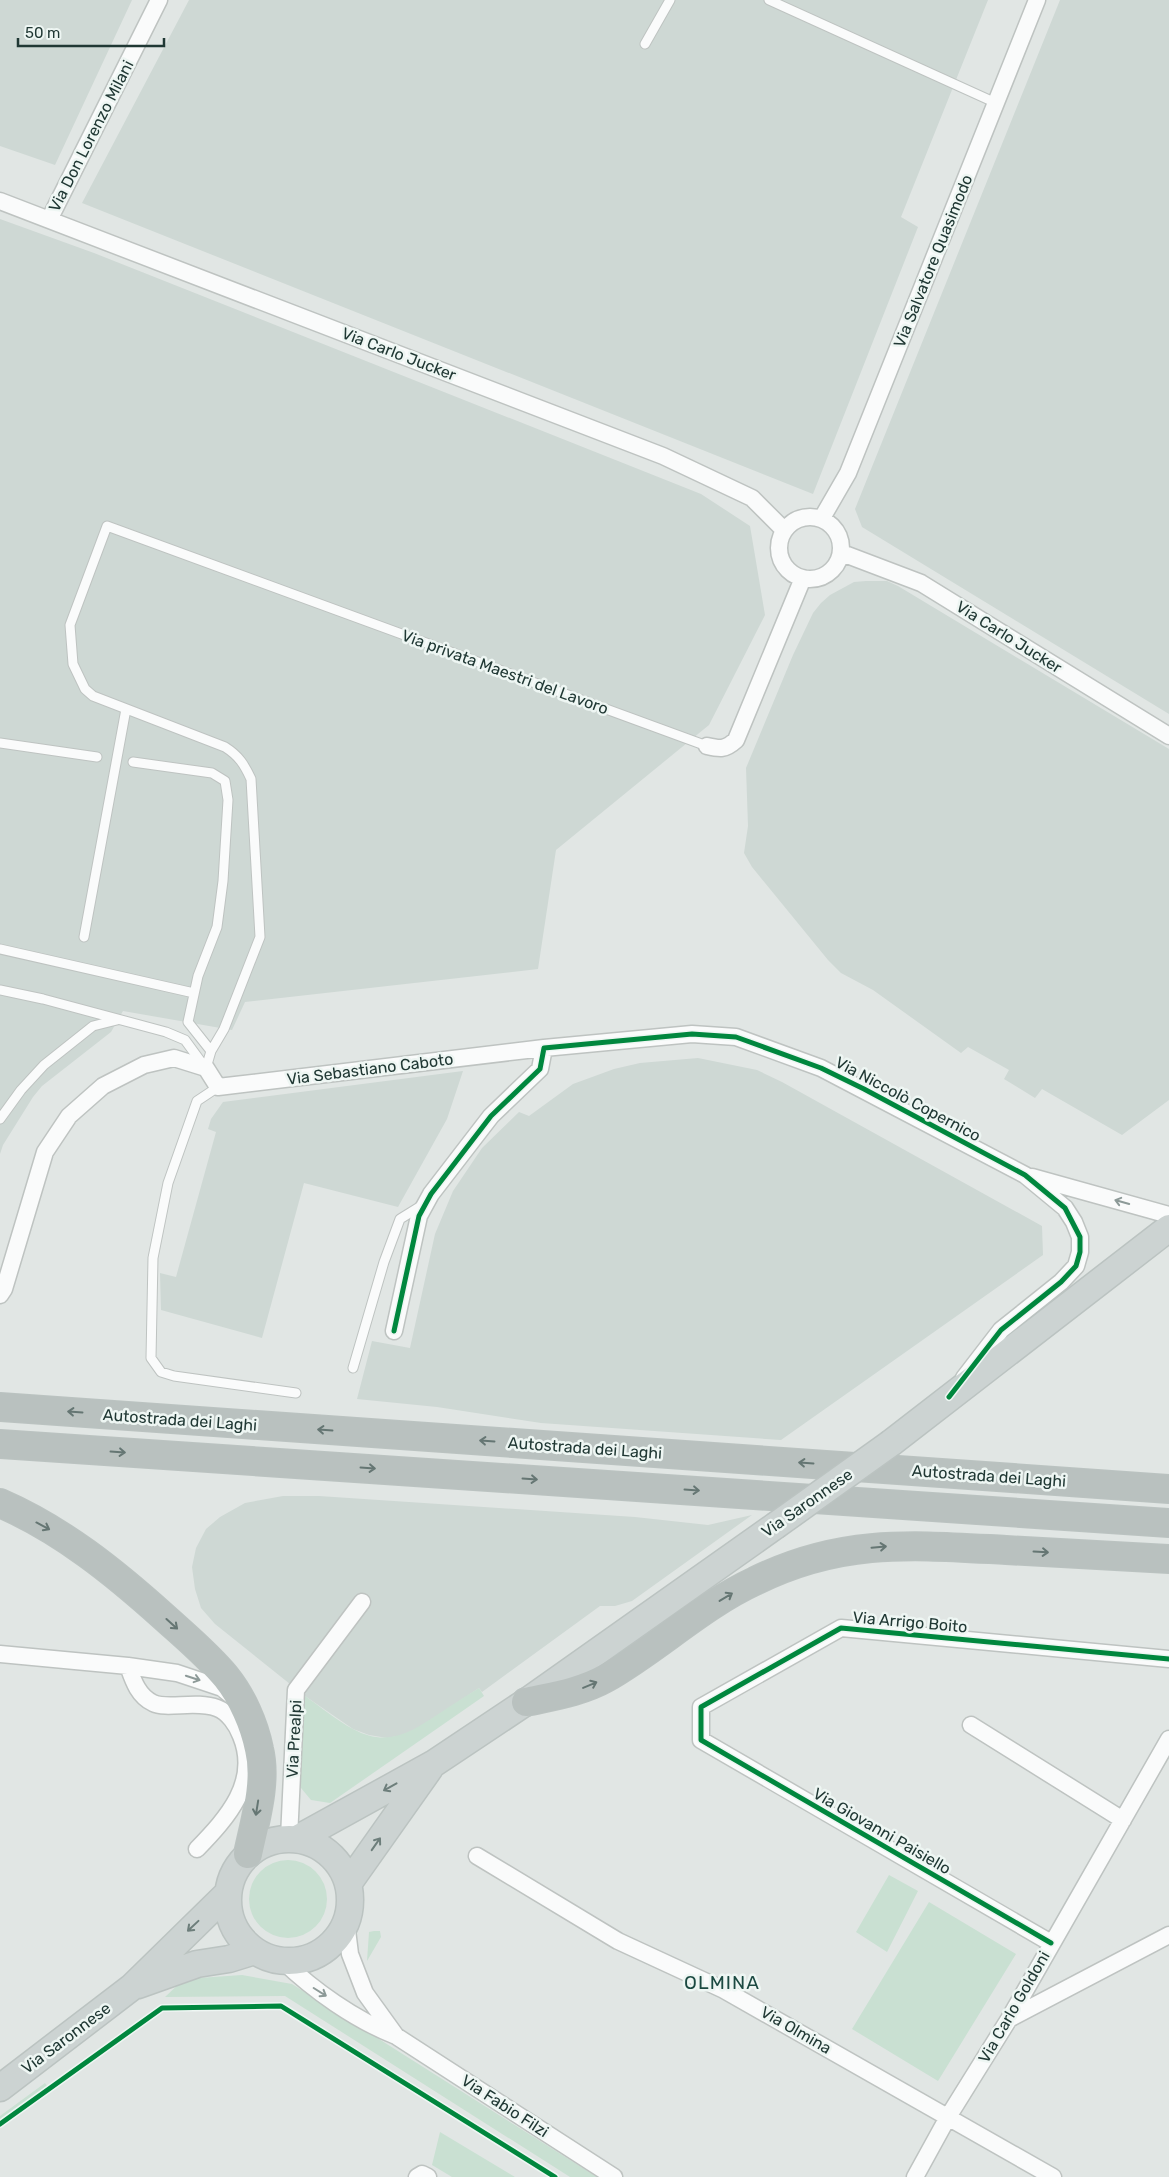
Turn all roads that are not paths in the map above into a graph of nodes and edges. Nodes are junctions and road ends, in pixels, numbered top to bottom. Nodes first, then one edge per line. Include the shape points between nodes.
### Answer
1 (159, 0) edge
2 (670, 0) edge
3 (770, 0) edge
4 (1037, 0) edge
5 (645, 44) dead end
6 (996, 103) junction
7 (0, 201) edge
8 (50, 218) junction
9 (822, 518) junction
10 (784, 530) junction
11 (842, 553) junction
12 (802, 578) junction
13 (126, 709) junction
14 (1169, 736) edge
15 (0, 743) edge
16 (707, 746) joint
17 (97, 757) dead end
18 (133, 762) dead end
19 (84, 937) dead end
20 (0, 949) edge
21 (0, 990) edge
22 (194, 993) junction
23 (118, 1020) junction
24 (544, 1048) junction
25 (211, 1051) junction
26 (206, 1068) junction
27 (218, 1087) junction
28 (0, 1119) edge
29 (1025, 1175) junction
30 (426, 1204) junction
31 (1169, 1215) edge
32 (1169, 1228) edge
33 (0, 1295) edge
34 (394, 1331) dead end
35 (353, 1368) dead end
36 (296, 1393) dead end
37 (949, 1397) junction
38 (0, 1407) edge
39 (0, 1444) edge
40 (1169, 1480) edge
41 (1065, 1481) junction
42 (1169, 1488) edge
43 (0, 1503) edge
44 (1169, 1523) edge
45 (1169, 1559) edge
46 (362, 1602) dead end
47 (0, 1654) edge
48 (1169, 1659) edge
49 (128, 1666) junction
50 (526, 1702) junction
51 (245, 1708) junction
52 (971, 1725) dead end
53 (1169, 1739) edge
54 (701, 1740) joint
55 (433, 1764) junction
56 (1124, 1820) junction
57 (293, 1839) junction
58 (197, 1849) dead end
59 (248, 1854) junction
60 (477, 1856) dead end
61 (348, 1884) junction
62 (228, 1893) junction
63 (346, 1922) junction
64 (1169, 1934) edge
65 (1051, 1943) junction
66 (255, 1951) junction
67 (283, 1961) junction
68 (132, 1987) junction
69 (1009, 2019) junction
70 (396, 2036) junction
71 (0, 2088) edge
72 (948, 2117) junction
73 (417, 2177) edge
74 (428, 2177) edge
75 (614, 2177) edge
76 (915, 2177) edge
77 (1053, 2177) edge

1 - 8 street, Via Don Lorenzo Milani
2 - 5 lane
3 - 6 lane
4 - 6 street, Via Salvatore Quasimodo
6 - 9 street, Via Salvatore Quasimodo via 848,473
7 - 8 street, Via Carlo Jucker
8 - 10 street, Via Carlo Jucker via 663,456 752,498
9 - 10 street via 801,518
9 - 11 street via 838,532
10 - 12 street via 778,550 781,559 786,568
11 - 12 street via 838,563 822,577
11 - 14 street, Via Carlo Jucker via 921,583
12 - 16 street, Via privata Maestri del Lavoro via 736,740 721,750
13 - 16 lane, Via privata Maestri del Lavoro via 93,696 85,689 73,664 70,625 107,526
13 - 19 lane
13 - 25 lane via 236,754 251,779 260,937 224,1029
15 - 17 lane
18 - 22 lane via 212,773 225,781 228,800 217,927
20 - 22 lane
21 - 23 lane via 43,998
22 - 25 lane via 188,1022
23 - 26 lane via 184,1040
23 - 28 lane via 93,1026 44,1065
24 - 27 street, Via Sebastiano Caboto
24 - 29 street, Via Niccolò Copernico via 692,1034 736,1037 821,1068
24 - 30 street via 540,1069 491,1116
25 - 26 lane
26 - 27 street
26 - 33 street via 174,1058 144,1065 103,1086 69,1116 45,1152
27 - 36 lane via 197,1101 168,1183 153,1258 151,1358 161,1372 174,1376
31 -> 29 street, Via Niccolò Copernico
29 - 37 street, Via Niccolò Copernico via 1065,1208 1074,1222 1080,1237 1076,1266 1061,1282 1000,1330
30 - 34 street via 414,1233
30 - 35 lane via 400,1219
32 - 37 main road, Via Saronnese
37 - 50 main road, Via Saronnese, bridge via 891,1443
41 -> 38 highway, Autostrada dei Laghi
39 -> 44 highway
40 - 41 highway via 1096,1478
41 - 42 highway, Autostrada dei Laghi
43 -> 51 highway via 61,1535 114,1572 204,1652 227,1678
50 -> 45 highway via 567,1693 606,1678 721,1600 754,1581 813,1557 904,1545
46 - 57 street, Via Prealpi via 296,1690
47 - 49 street
48 - 54 street, Via Arrigo Boito via 841,1628 702,1707
49 -> 51 street via 177,1673 222,1688
49 - 58 street via 143,1697 154,1704 204,1704 219,1709 236,1724 245,1745 246,1780 231,1811
50 - 55 main road, Via Saronnese
51 -> 59 highway via 260,1750 262,1780
52 - 56 street
53 - 56 street, Via Carlo Goldoni
54 - 65 street, Via Giovanni Paisiello
55 -> 57 main road, Via Saronnese
61 -> 55 main road, Via Saronnese
56 - 65 street, Via Carlo Goldoni
57 - 59 main road, Via Saronnese via 262,1844
57 - 61 main road, Via Saronnese via 322,1848 336,1860
59 - 62 main road, Via Saronnese via 232,1876
60 - 72 street, Via Olmina via 618,1940 724,1990
61 - 63 main road, Via Saronnese via 350,1907
62 - 66 main road, Via Saronnese via 231,1921 241,1938
62 -> 68 main road, Via Saronnese
63 - 67 main road, Via Saronnese via 336,1939 321,1952
63 - 70 street, Via Fabio Filzi via 350,1954 365,1993
64 - 69 street
65 - 69 street, Via Carlo Goldoni
66 - 67 main road, Via Saronnese
66 - 68 main road, Via Saronnese via 196,1964
67 -> 70 street, Via Fabio Filzi via 306,1983 378,2029
68 - 71 main road, Via Saronnese
69 - 72 street, Via Carlo Goldoni
70 - 75 street, Via Fabio Filzi
72 - 76 street
72 - 77 street, Via Olmina
73 - 74 street via 422,2174

